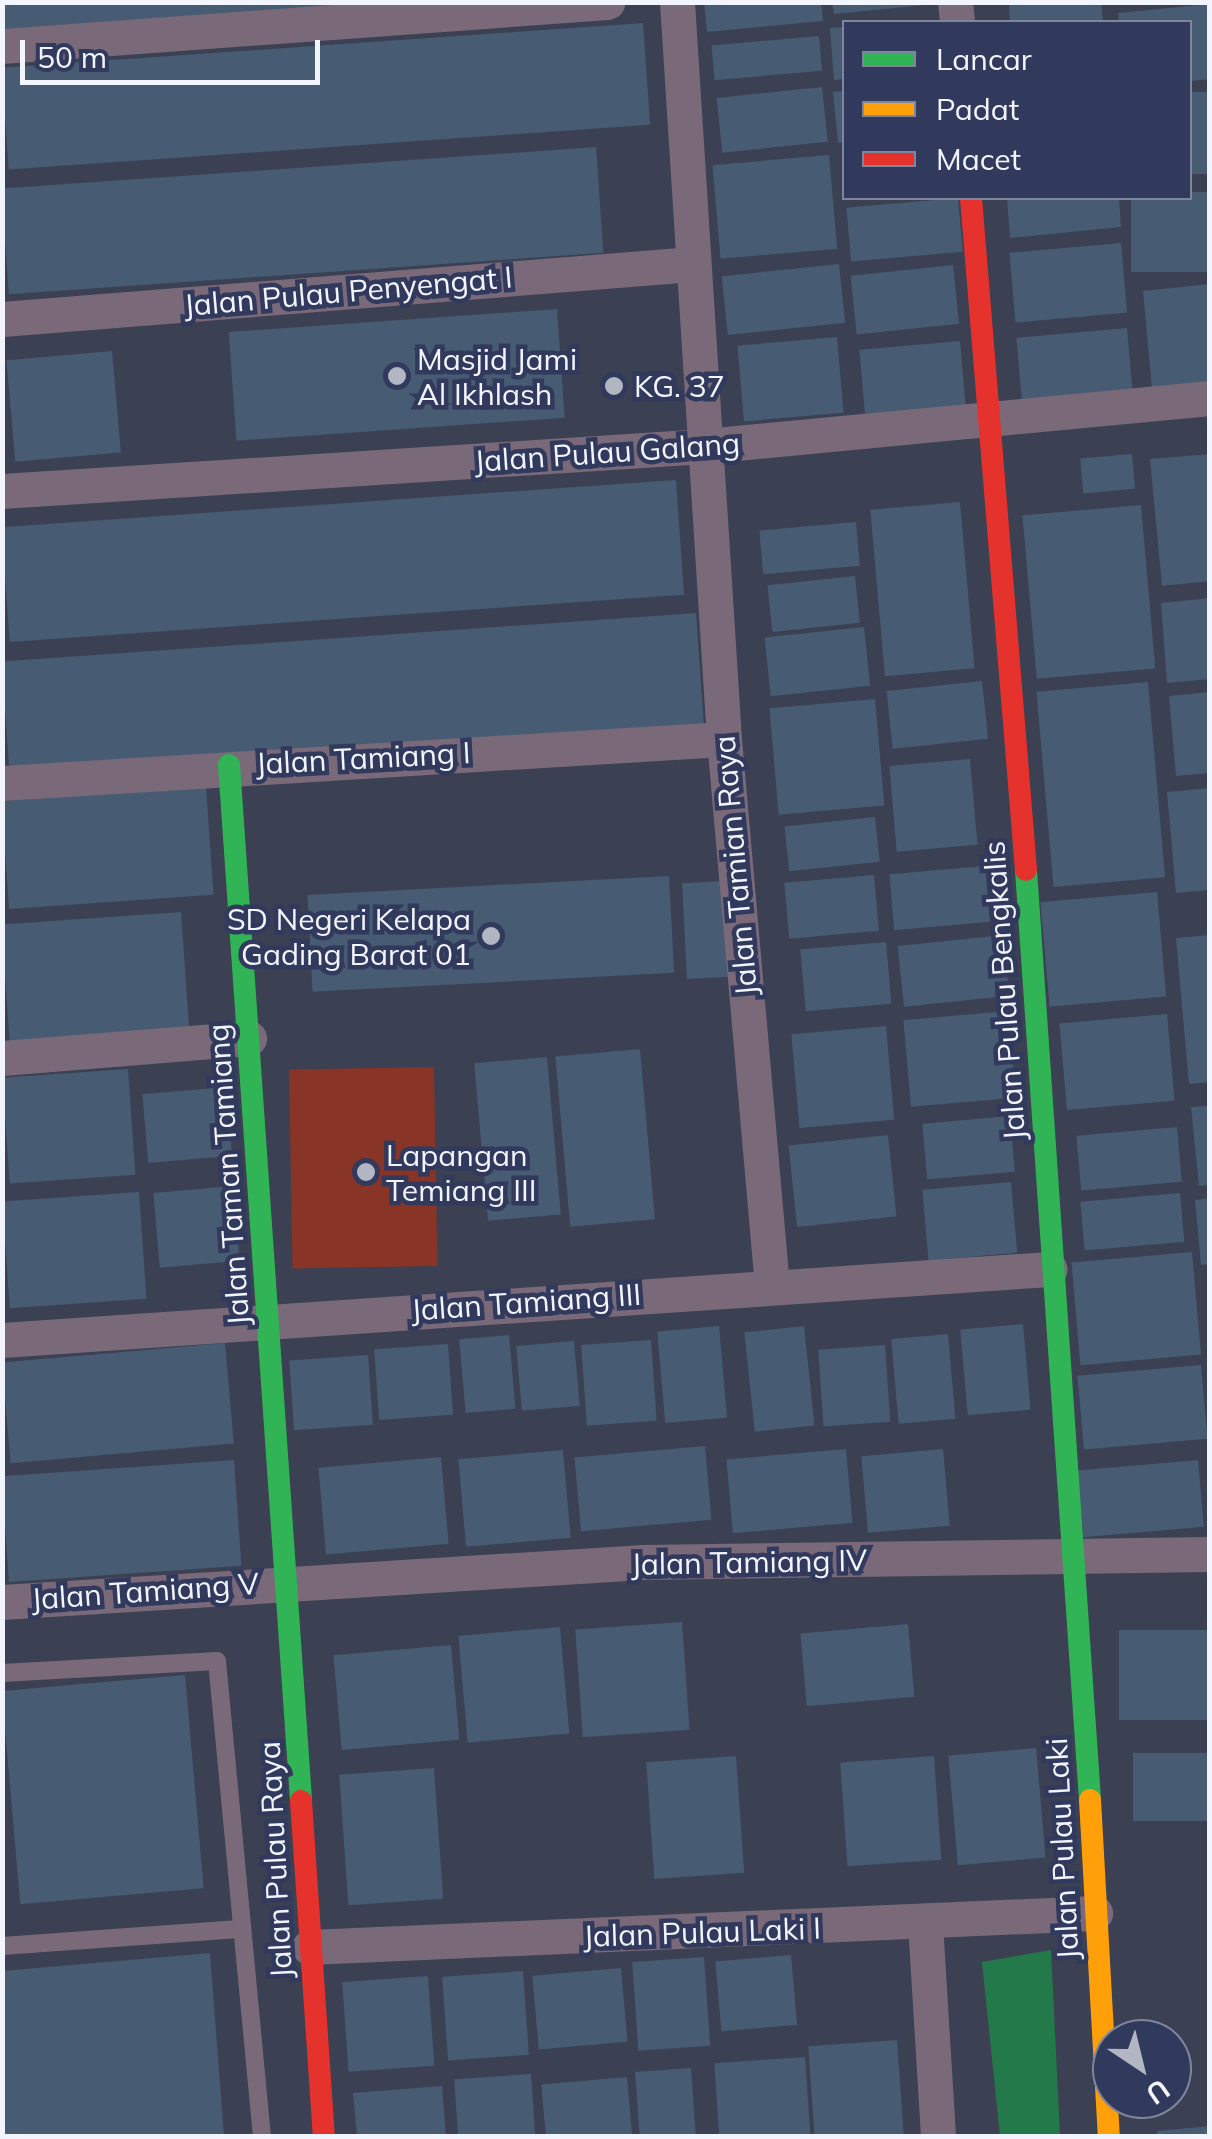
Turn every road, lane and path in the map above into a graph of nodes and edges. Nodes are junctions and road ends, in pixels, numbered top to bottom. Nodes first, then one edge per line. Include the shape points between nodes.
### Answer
1 (607, 2) edge
2 (677, 2) edge
3 (2, 46) edge
4 (972, 200) edge
5 (693, 264) junction
6 (2, 319) edge
7 (1210, 398) edge
8 (990, 421) junction
9 (704, 446) junction
10 (2, 491) edge
11 (724, 739) junction
12 (229, 766) junction
13 (2, 782) edge
14 (250, 1038) junction
15 (2, 1058) edge
16 (1050, 1269) junction
17 (772, 1286) junction
18 (267, 1322) junction
19 (2, 1340) edge
20 (1210, 1554) edge
21 (1076, 1557) junction
22 (288, 1580) junction
23 (2, 1602) edge
24 (2, 1674) edge
25 (1095, 1913) junction
26 (925, 1923) junction
27 (238, 1929) junction
28 (2, 1946) edge
29 (309, 1947) junction
30 (262, 2136) edge
31 (324, 2136) edge
32 (938, 2136) edge
33 (1109, 2136) edge

1 - 3 street
2 - 5 street, Jalan Tamian Raya
4 - 8 street, Jalan Pulau Bengkalis
5 - 6 street, Jalan Pulau Penyengat I
5 - 9 street, Jalan Tamian Raya
7 - 8 street, Jalan Pulau Galang
8 - 9 street, Jalan Pulau Galang
8 - 16 street, Jalan Pulau Bengkalis via 1043,1077
9 - 10 street, Jalan Pulau Galang
9 - 11 street, Jalan Tamian Raya
11 - 12 street, Jalan Tamiang I
11 - 17 street, Jalan Tamian Raya
12 - 13 street, Jalan Tamiang I
12 - 14 street, Jalan Taman Tamiang
14 - 15 street
14 - 18 street, Jalan Taman Tamiang
16 - 17 street, Jalan Tamiang III
16 - 21 street, Jalan Pulau Bengkalis
17 - 18 street, Jalan Tamiang III
18 - 19 street, Jalan Tamiang III
18 - 22 street, Jalan Taman Tamiang
20 - 21 street, Jalan Tamiang IV
21 - 22 street, Jalan Tamiang IV via 644,1562
21 - 25 street, Jalan Pulau Laki
22 - 23 street, Jalan Tamiang V
22 - 29 street, Jalan Pulau Raya
24 - 27 lane via 217,1660
25 - 26 street, Jalan Pulau Laki I
25 - 33 street, Jalan Pulau Laki
26 - 29 street, Jalan Pulau Laki I
26 - 32 street
27 - 28 lane
27 - 30 lane
29 - 31 street, Jalan Pulau Raya

